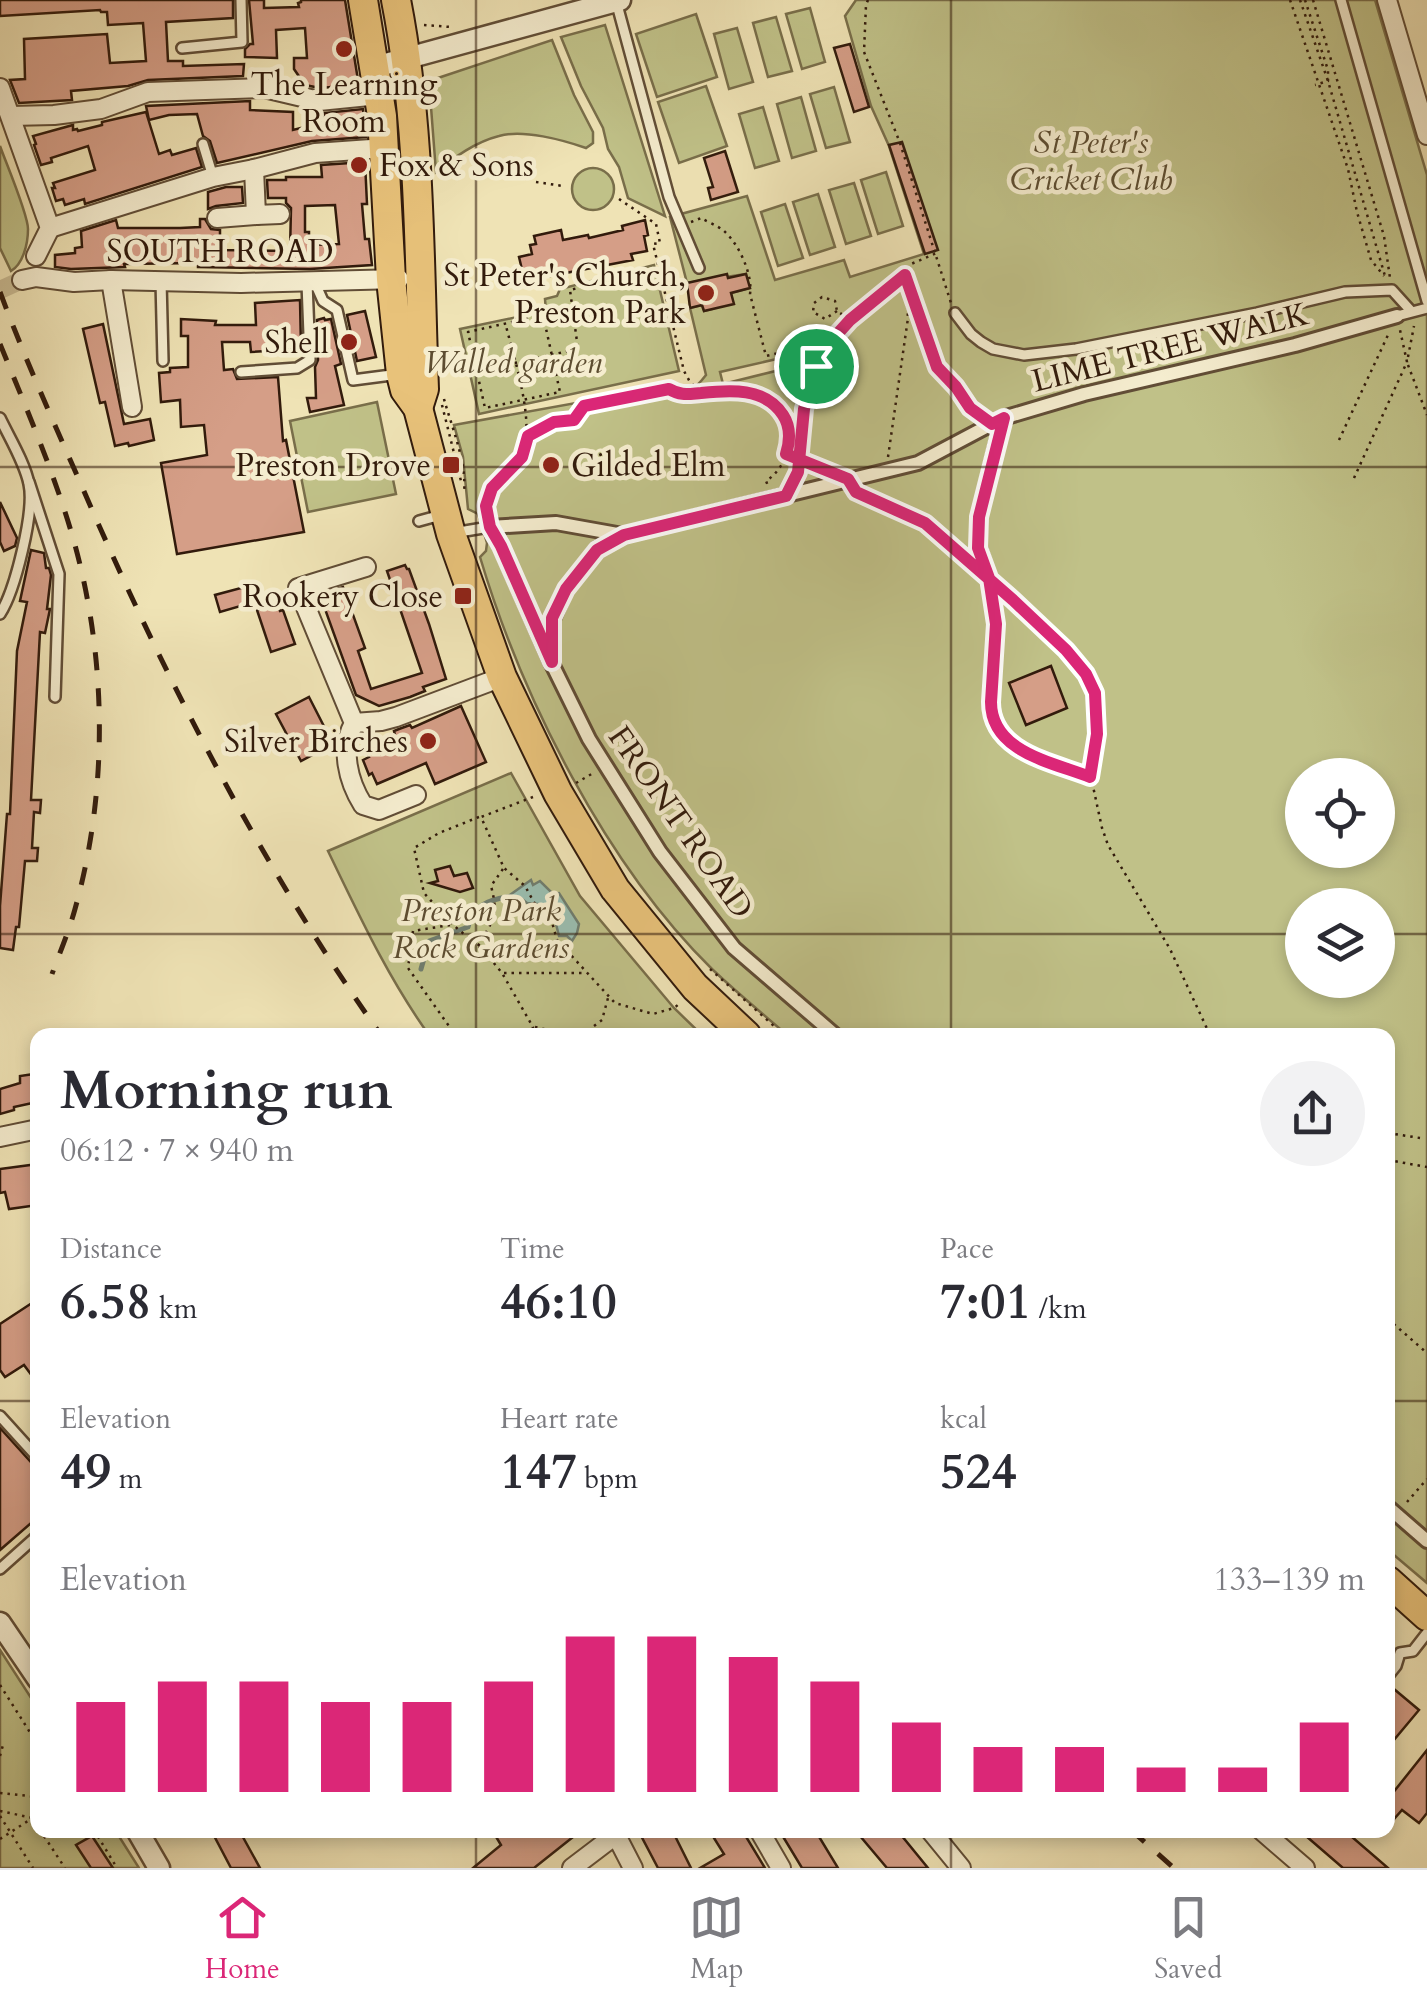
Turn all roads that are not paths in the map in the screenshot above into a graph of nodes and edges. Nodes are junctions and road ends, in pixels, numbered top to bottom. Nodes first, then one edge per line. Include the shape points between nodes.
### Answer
1 (241, 0) edge
2 (363, 0) edge
3 (396, 0) edge
4 (618, 0) edge
5 (1341, 0) edge
6 (1387, 0) edge
7 (182, 48) dead end
8 (406, 59) junction
9 (377, 81) junction
10 (0, 88) edge
11 (11, 116) junction
12 (1427, 136) edge
13 (204, 144) dead end
14 (385, 148) junction
15 (254, 170) junction
16 (213, 178) junction
17 (256, 214) junction
18 (280, 214) dead end
19 (217, 218) dead end
20 (50, 228) junction
21 (36, 256) dead end
22 (698, 268) dead end
23 (405, 278) junction
24 (22, 280) tunnel mouth
25 (110, 280) junction
26 (161, 281) junction
27 (311, 282) junction
28 (1421, 307) edge
29 (954, 313) road end
30 (1397, 316) joint
31 (163, 361) dead end
32 (242, 372) dead end
33 (402, 374) junction
34 (132, 407) dead end
35 (418, 408) junction
36 (0, 418) edge
37 (998, 421) junction
38 (848, 479) junction
39 (29, 482) junction
40 (439, 523) junction
41 (490, 527) junction
42 (624, 535) junction
43 (366, 567) dead end
44 (0, 614) edge
45 (552, 662) junction
46 (502, 677) junction
47 (56, 697) dead end
48 (354, 724) junction
49 (416, 795) dead end
50 (738, 1028) edge
51 (827, 1028) edge
52 (30, 1131) edge
53 (0, 1137) edge
54 (0, 1416) edge
55 (30, 1449) edge
56 (1395, 1513) edge
57 (1427, 1541) edge
58 (30, 1543) edge
59 (0, 1569) edge
60 (1395, 1587) edge
61 (1427, 1616) edge
62 (0, 1623) edge
63 (1427, 1633) edge
64 (30, 1667) edge
65 (1395, 1667) edge
66 (141, 1838) edge
67 (604, 1838) edge
68 (609, 1838) edge
69 (764, 1838) edge
70 (936, 1838) edge
71 (1270, 1838) edge
72 (159, 1868) edge
73 (572, 1868) edge
74 (633, 1868) edge
75 (782, 1868) edge
76 (960, 1868) edge
77 (1305, 1868) edge

1 - 7 lane via 242,42
2 - 9 highway
3 - 8 highway
4 - 8 street
4 - 22 lane via 669,197
5 - 28 lane
6 - 12 street
8 - 9 street
8 - 23 highway via 418,212
9 - 11 street via 318,101 264,88 148,92 101,109
9 - 14 highway
10 - 11 street
11 - 20 street
13 - 16 lane
14 - 15 street via 315,153
14 - 23 highway
15 - 16 street
15 - 17 street
16 - 20 street
17 - 18 street
17 - 19 street
20 - 21 street
23 - 27 street, SOUTH ROAD
23 - 33 highway
23 - 35 highway via 424,388
24 - 25 street, SOUTH ROAD
25 - 26 street, SOUTH ROAD
25 - 34 street
26 - 27 street, SOUTH ROAD
26 - 31 lane
27 - 32 lane via 310,360 298,368
27 - 33 lane via 336,310 352,380
28 - 29 lane via 1392,290 1346,292 1024,355 982,342
28 - 30 lane
30 - 37 street, LIME TREE WALK
33 - 35 highway
35 - 40 highway
36 - 39 lane
37 - 38 street, LIME TREE WALK via 918,463
37 - 38 street via 979,517 978,548 989,578 925,523 856,492
38 - 42 street, FRONT ROAD
39 - 44 lane via 30,509 10,599
39 - 47 lane via 59,574
40 - 41 lane
40 - 46 highway
41 - 42 street, FRONT ROAD via 556,523
41 - 45 street, FRONT ROAD
42 - 45 street, FRONT ROAD via 597,550 566,589 552,618
43 - 48 street via 298,588
45 - 51 street, FRONT ROAD via 589,739 660,852 734,948
46 - 48 street via 396,716
46 - 50 highway via 558,793 615,889 694,987
48 - 49 street via 346,749 363,805 379,810
52 - 53 street
54 - 55 lane
56 - 57 street
58 - 59 lane
60 - 61 highway
62 - 64 street
63 - 65 lane via 1413,1651 1400,1652
66 - 72 street
67 - 73 street
68 - 74 street
69 - 75 street
70 - 76 street
71 - 77 street

